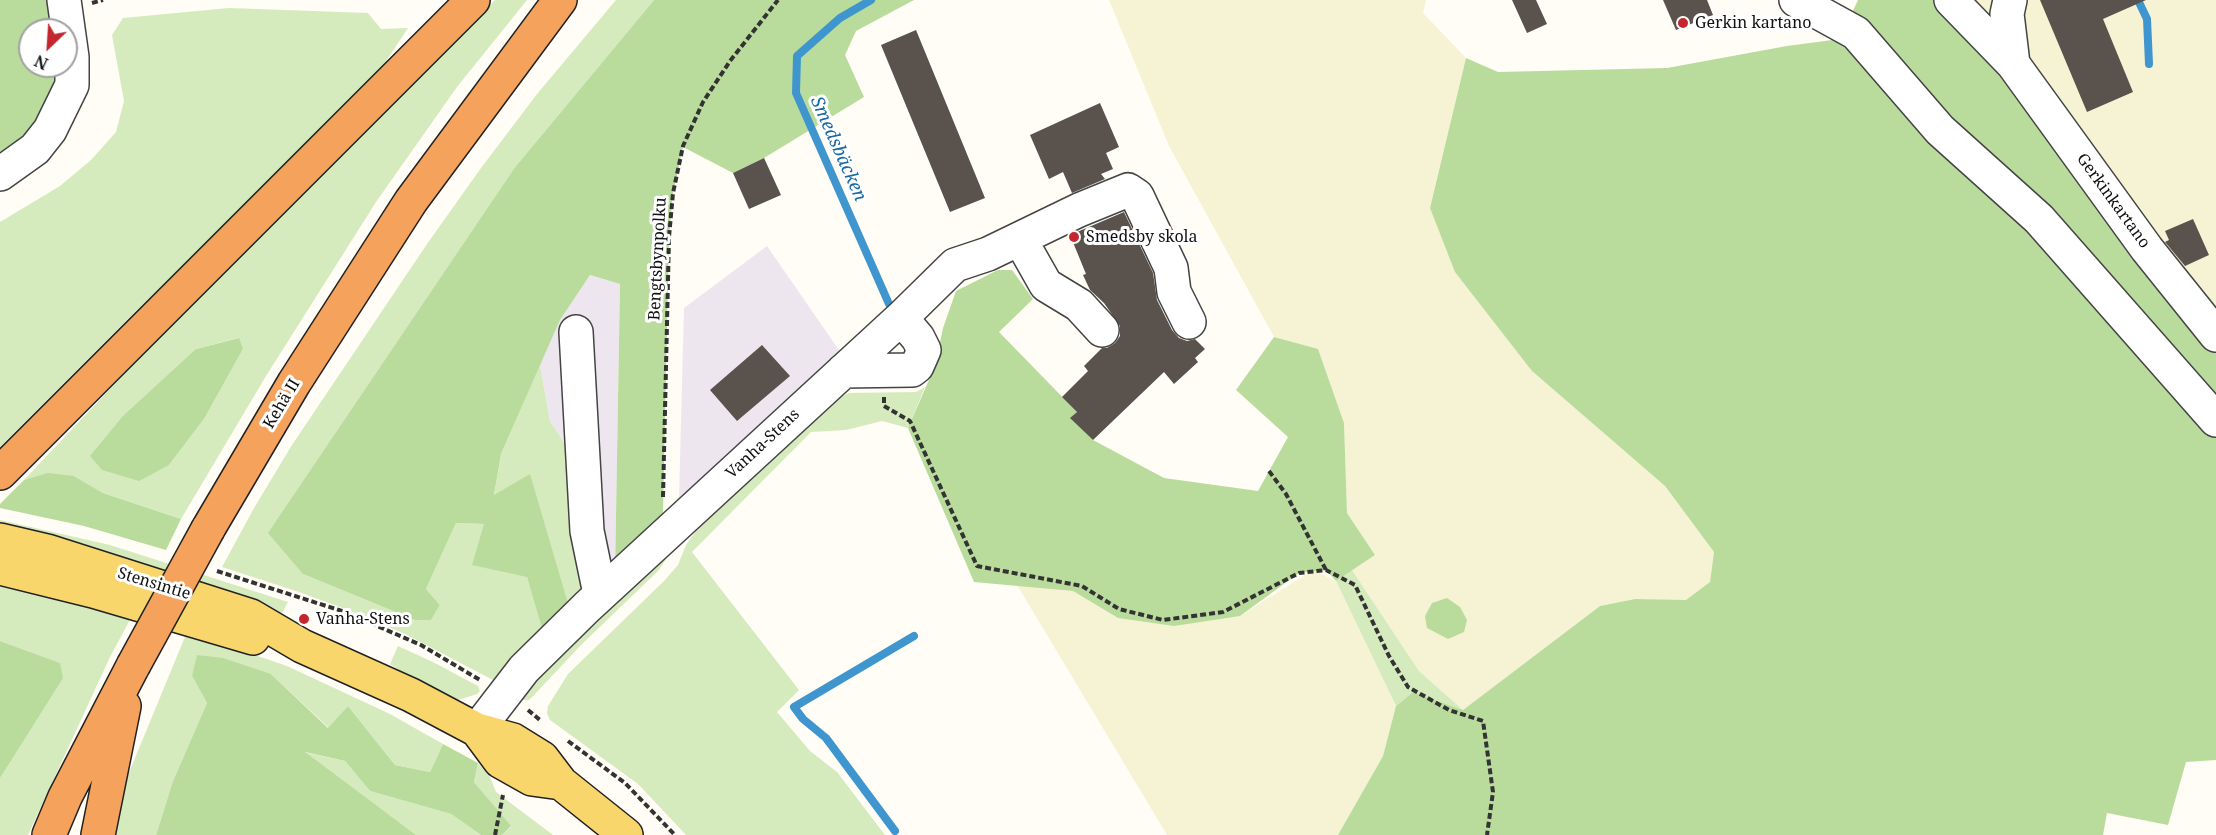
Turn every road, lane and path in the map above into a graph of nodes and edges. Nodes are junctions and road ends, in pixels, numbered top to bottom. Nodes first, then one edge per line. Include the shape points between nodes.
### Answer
1 (64, 0) edge
2 (473, 0) edge
3 (560, 0) edge
4 (778, 0) edge
5 (1796, 0) edge
6 (1951, 0) edge
7 (2010, 0) edge
8 (2013, 64) junction
9 (0, 174) edge
10 (1020, 239) junction
11 (901, 318) junction
12 (1190, 322) dead end
13 (1102, 330) dead end
14 (576, 332) dead end
15 (2216, 335) edge
16 (843, 371) junction
17 (885, 387) dead end
18 (2216, 420) edge
19 (4, 470) edge
20 (1269, 471) dead end
21 (663, 501) dead end
22 (0, 540) edge
23 (0, 568) edge
24 (1326, 570) junction
25 (600, 594) junction
26 (302, 646) junction
27 (133, 666) junction
28 (505, 695) junction
29 (544, 724) dead end
30 (477, 730) junction
31 (562, 737) dead end
32 (505, 791) dead end
33 (49, 835) edge
34 (98, 835) edge
35 (495, 835) edge
36 (626, 835) edge
37 (675, 835) edge
38 (1486, 835) edge

1 - 9 street via 72,85 50,130 35,149
2 - 19 highway
3 - 27 highway, Kehä II, bridge via 411,201 294,382
4 - 21 path, Bengtsbynpolku via 730,60 683,146 669,237
5 - 18 street via 1857,33 1940,130 2039,219
6 - 8 street, Gerkinkartano
7 - 8 street via 2007,14
8 - 15 street, Gerkinkartano via 2147,249
10 - 11 street, Vanha-Stens via 955,265
10 - 12 street, Vanha-Stens via 1128,190 1137,196 1171,268 1174,292
10 - 13 street via 1046,285 1079,305
11 - 16 street, Vanha-Stens
11 - 16 street via 924,350 917,366 912,370
14 - 25 street via 587,531
16 - 25 street, Vanha-Stens
17 - 24 path via 884,406 910,421 977,566 1082,586 1119,609 1163,620 1223,612 1299,573
20 - 24 path via 1286,494
22 - 26 main road, Stensintie via 47,550 209,601 251,616
23 - 26 main road, Stensintie via 244,636
24 - 38 path via 1355,585 1408,687 1449,710 1484,721 1492,792
25 - 28 street, Vanha-Stens via 524,669
26 - 30 main road, Stensintie
27 - 33 highway, Kehä II
27 - 34 highway
28 - 29 path
28 - 30 street, Vanha-Stens
30 - 36 main road, Stensintie via 513,740 542,758 561,783
31 - 37 path via 625,783
32 - 35 path

